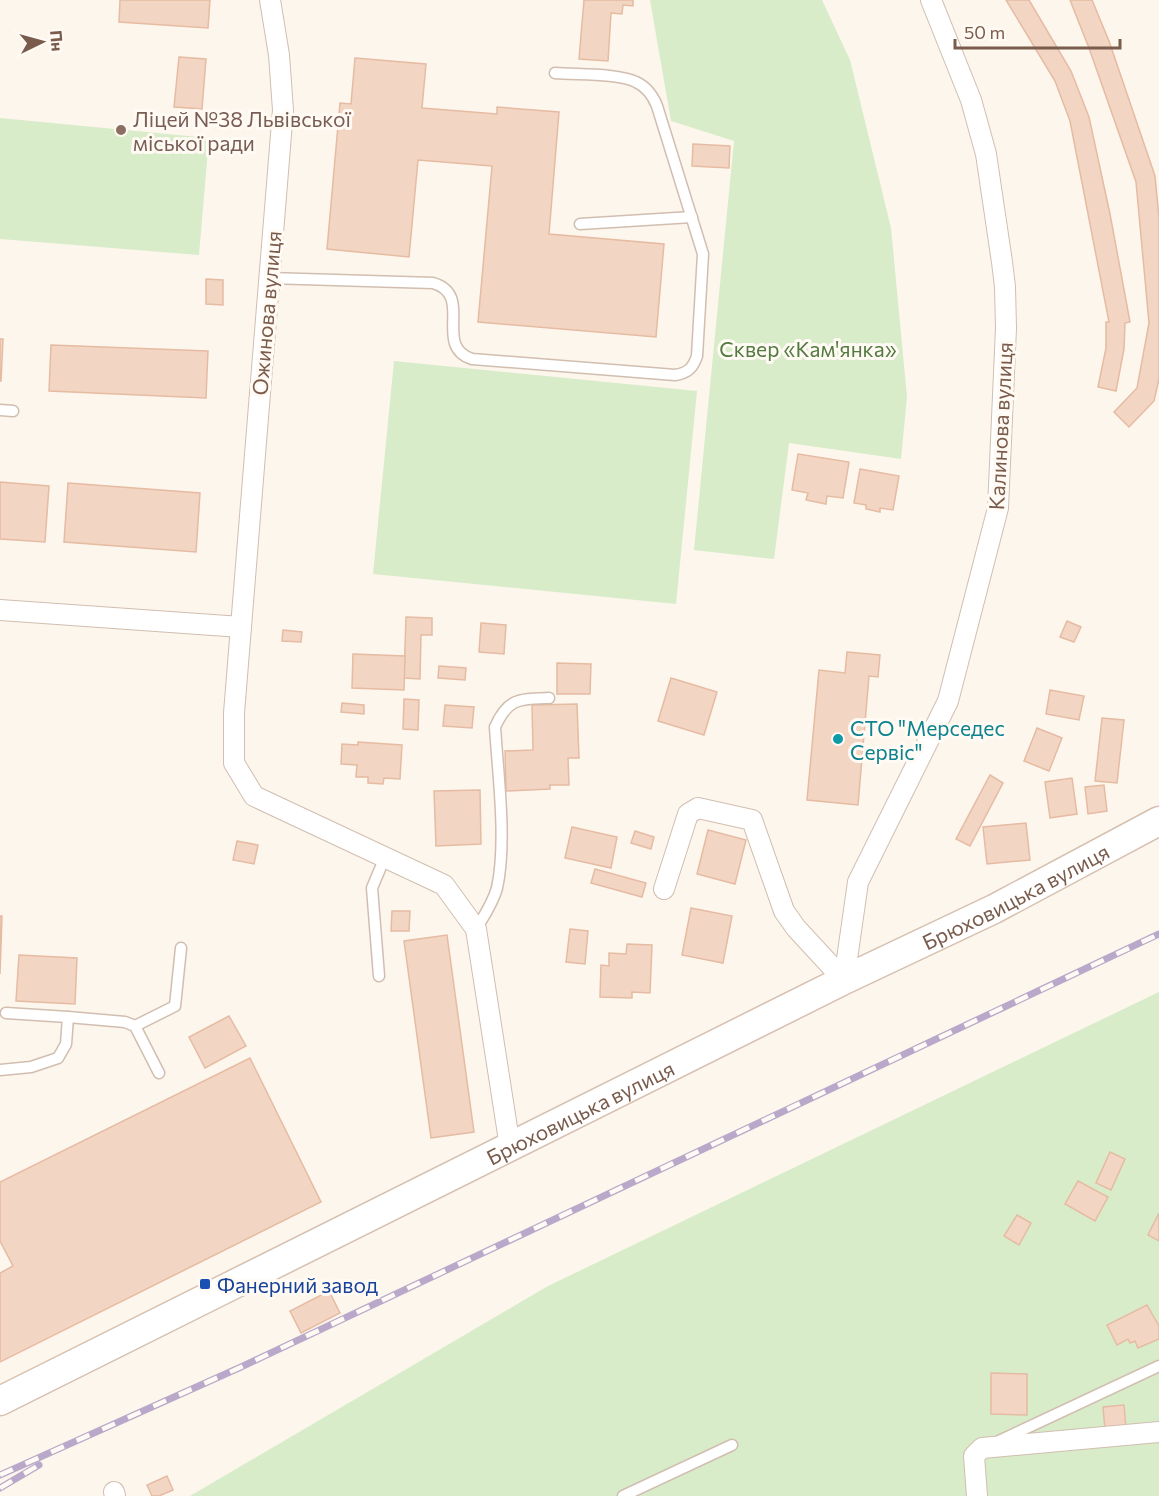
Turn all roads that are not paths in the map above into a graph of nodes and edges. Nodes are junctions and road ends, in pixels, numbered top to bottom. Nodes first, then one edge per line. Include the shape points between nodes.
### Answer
1 (270, 0) edge
2 (931, 0) edge
3 (555, 73) dead end
4 (692, 217) junction
5 (580, 224) dead end
6 (269, 278) junction
7 (0, 410) edge
8 (13, 411) dead end
9 (0, 610) edge
10 (241, 627) junction
11 (549, 698) dead end
12 (1159, 821) edge
13 (385, 857) junction
14 (664, 889) dead end
15 (476, 929) junction
16 (181, 948) dead end
17 (380, 976) dead end
18 (844, 980) junction
19 (6, 1013) dead end
20 (68, 1017) junction
21 (135, 1026) junction
22 (0, 1070) edge
23 (159, 1073) dead end
24 (510, 1147) junction
25 (1159, 1366) edge
26 (0, 1401) edge
27 (1159, 1432) edge
28 (732, 1445) dead end
29 (982, 1448) junction
30 (623, 1496) edge
31 (977, 1496) edge

1 - 6 street, Ожинова вулиця via 283,110
2 - 18 street, Калинова вулиця via 971,100 986,154 1002,262 1006,328 998,508 948,701 858,882
3 - 4 lane via 630,80 650,92
4 - 5 lane
4 - 6 lane via 703,254 697,356 686,373 675,375 463,356 454,340 450,293 434,283
6 - 10 street, Ожинова вулиця
7 - 8 lane
9 - 10 street
10 - 13 street, Ожинова вулиця via 234,763 254,796
11 - 15 lane via 515,701 502,712 495,727 501,846 497,888
12 - 18 main road, Брюховицька вулиця via 993,909
13 - 15 street, Ожинова вулиця via 444,885
13 - 17 lane via 372,888
14 - 18 street via 688,814 693,810 752,820 784,911
15 - 24 street
16 - 21 lane via 175,1006
18 - 24 main road, Брюховицька вулиця
19 - 20 lane
20 - 21 lane
20 - 22 lane via 66,1044 58,1058 32,1067
21 - 23 lane
24 - 26 main road, Брюховицька вулиця
25 - 29 lane
27 - 29 street
28 - 30 lane
29 - 31 street via 974,1456

